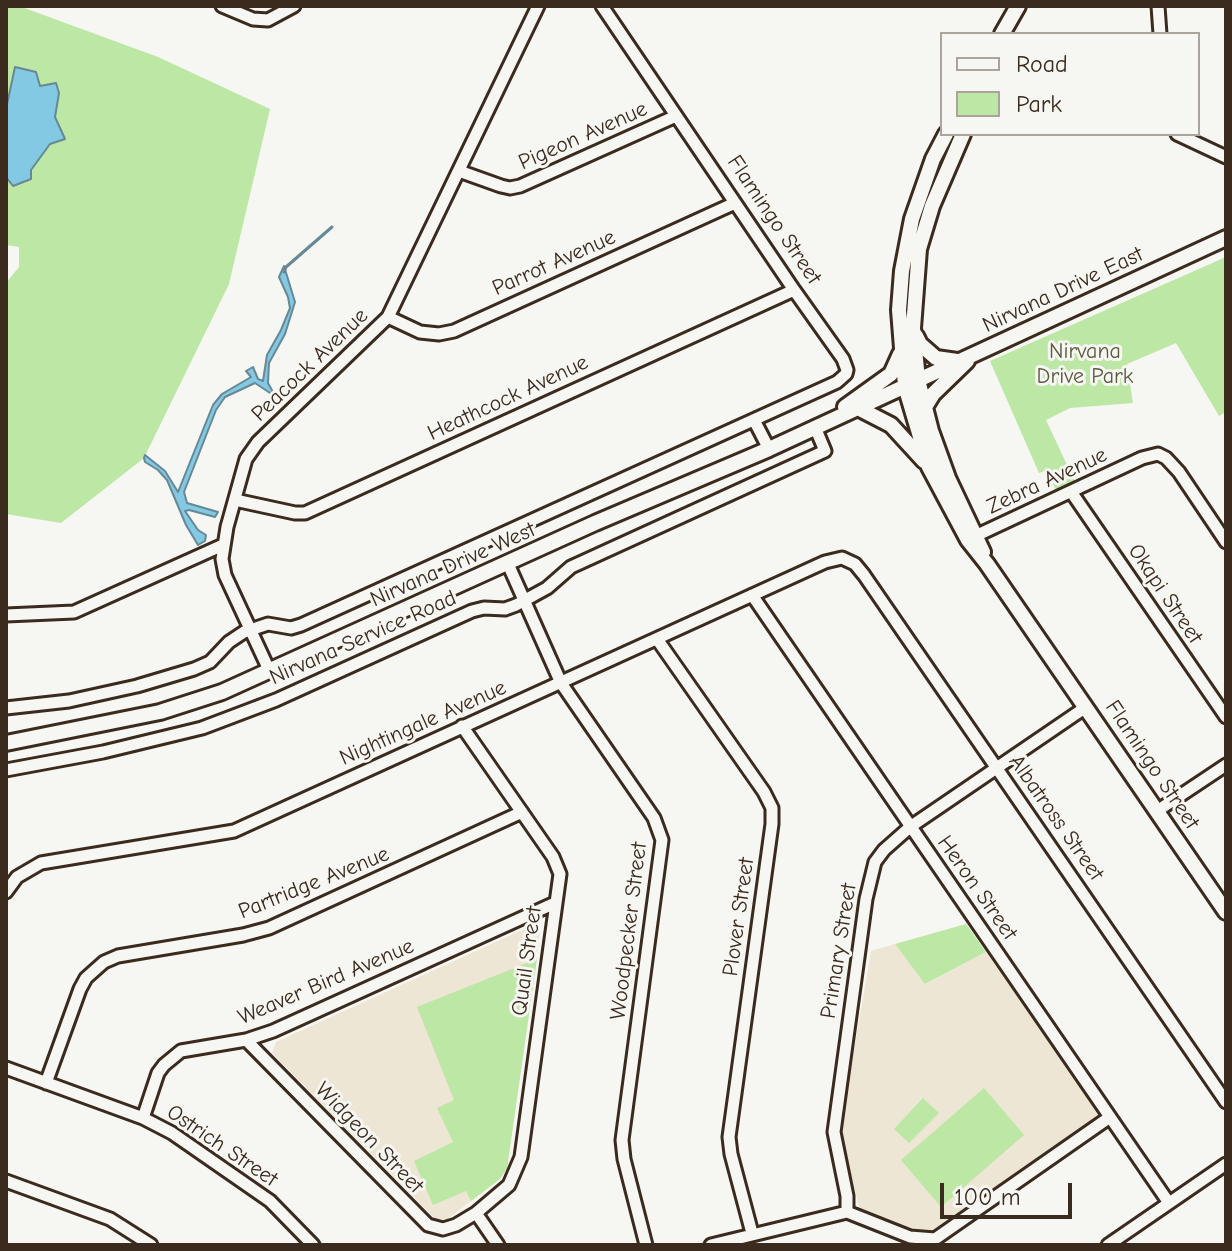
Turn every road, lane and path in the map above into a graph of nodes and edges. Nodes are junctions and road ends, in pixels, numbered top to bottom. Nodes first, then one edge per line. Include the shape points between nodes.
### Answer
1 (222, 6) edge
2 (294, 6) edge
3 (538, 6) edge
4 (602, 6) edge
5 (1019, 6) edge
6 (1158, 6) edge
7 (1003, 32) edge
8 (1009, 32) edge
9 (1160, 32) edge
10 (676, 116) junction
11 (945, 136) edge
12 (962, 136) edge
13 (1181, 136) edge
14 (1226, 157) edge
15 (459, 171) junction
16 (735, 203) junction
17 (1226, 238) edge
18 (794, 290) junction
19 (388, 317) junction
20 (913, 328) junction
21 (901, 352) junction
22 (965, 359) junction
23 (912, 383) junction
24 (925, 407) junction
25 (858, 408) junction
26 (754, 420) junction
27 (820, 425) junction
28 (769, 449) junction
29 (929, 467) junction
30 (1072, 493) junction
31 (235, 500) junction
32 (972, 538) junction
33 (1226, 542) edge
34 (223, 545) junction
35 (849, 560) joint
36 (508, 564) junction
37 (752, 595) junction
38 (524, 601) junction
39 (6, 615) edge
40 (249, 630) junction
41 (657, 639) junction
42 (270, 672) junction
43 (561, 683) junction
44 (1086, 707) junction
45 (6, 708) edge
46 (1226, 717) edge
47 (462, 726) junction
48 (6, 743) edge
49 (1226, 765) edge
50 (997, 768) junction
51 (6, 770) edge
52 (1157, 811) junction
53 (522, 812) junction
54 (910, 827) junction
55 (6, 892) edge
56 (555, 903) junction
57 (1226, 912) edge
58 (246, 1040) junction
59 (6, 1068) edge
60 (46, 1083) junction
61 (1226, 1102) edge
62 (1110, 1117) junction
63 (143, 1118) junction
64 (1226, 1164) edge
65 (6, 1181) edge
66 (1169, 1203) junction
67 (847, 1212) junction
68 (476, 1213) junction
69 (752, 1233) junction
70 (151, 1245) edge
71 (313, 1245) edge
72 (498, 1245) edge
73 (646, 1245) edge
74 (711, 1245) edge
75 (1108, 1245) edge

1 - 2 street via 268,20
3 - 15 street, Peacock Avenue
4 - 10 street, Flamingo Street
5 - 7 main road
5 - 8 main road
6 - 9 street
10 - 15 street, Pigeon Avenue via 520,186 501,186
10 - 16 street, Flamingo Street
11 - 21 main road via 924,182 908,238 899,310
12 - 20 main road via 919,249
13 - 14 street
15 - 19 street, Peacock Avenue
16 - 18 street, Flamingo Street
16 - 19 street, Parrot Avenue via 454,331 429,334
17 - 22 main road, Nirvana Drive East
18 - 26 street, Flamingo Street via 847,370 837,382
18 - 31 street, Heathcock Avenue via 305,513
19 - 31 street, Peacock Avenue via 258,442 246,459
20 - 22 main road via 920,344 941,360
20 - 23 main road
21 - 23 main road
21 - 27 main road via 891,374
22 - 23 main road, Nirvana Drive East
22 - 24 main road
23 - 24 main road, Flamingo Street
23 - 25 main road, Nirvana Drive West
23 - 29 main road, Flamingo Street
24 - 32 main road, Flamingo Street
25 - 27 main road, Nirvana Drive West
25 - 29 main road via 891,425
26 - 28 street
26 - 40 street, Nirvana Service Road via 301,625 268,624
27 - 28 main road, Nirvana Drive West
27 - 38 street, Nirvana Service Road via 825,451 571,567
28 - 36 main road, Nirvana Drive West
29 - 32 main road, Flamingo Street
30 - 32 street, Zebra Avenue
30 - 33 street, Zebra Avenue via 1158,454
30 - 46 street, Okapi Street
31 - 34 street, Peacock Avenue
32 - 44 main road, Flamingo Street
34 - 39 street via 84,609
34 - 40 street, Peacock Avenue via 225,575
35 - 37 street, Nightingale Avenue via 825,562
35 - 50 street, Albatross Street
36 - 38 street, Woodpecker Street
36 - 42 main road, Nirvana Drive West
37 - 41 street, Nightingale Avenue
37 - 54 street, Heron Street
38 - 43 street, Woodpecker Street
38 - 51 street, Nirvana Service Road via 505,609 472,611 202,728
40 - 42 street, Peacock Avenue
40 - 45 street via 194,669 69,701
41 - 43 street, Nightingale Avenue
41 - 69 street, Plover Street via 772,808 729,1137
42 - 48 main road, Nirvana Drive West via 184,706
43 - 47 street, Nightingale Avenue
43 - 73 street, Woodpecker Street via 654,818 662,840 622,1140
44 - 50 street, Primary Street
44 - 52 main road, Flamingo Street
47 - 53 street, Quail Street
47 - 55 street, Nightingale Avenue via 234,831 41,863 17,877
49 - 52 street
50 - 54 street, Primary Street
50 - 61 street, Albatross Street
52 - 57 main road, Flamingo Street
53 - 56 street, Quail Street via 559,869
53 - 60 street, Partridge Avenue via 269,928 104,962 80,989
54 - 62 street, Heron Street
54 - 67 street, Primary Street via 878,856 866,899 834,1132
56 - 58 street, Weaver Bird Avenue
56 - 68 street, Quail Street via 518,1167 509,1185
58 - 63 street, Weaver Bird Avenue via 193,1048 172,1057 158,1073
58 - 68 street, Widgeon Street via 422,1221 443,1229
59 - 60 street, Ostrich Street
60 - 63 street, Ostrich Street
62 - 66 street, Heron Street
62 - 67 street via 935,1239 910,1237
63 - 71 street, Ostrich Street via 270,1201
64 - 66 street
65 - 70 street via 110,1219
66 - 75 street
67 - 69 street
68 - 72 street
69 - 74 street

